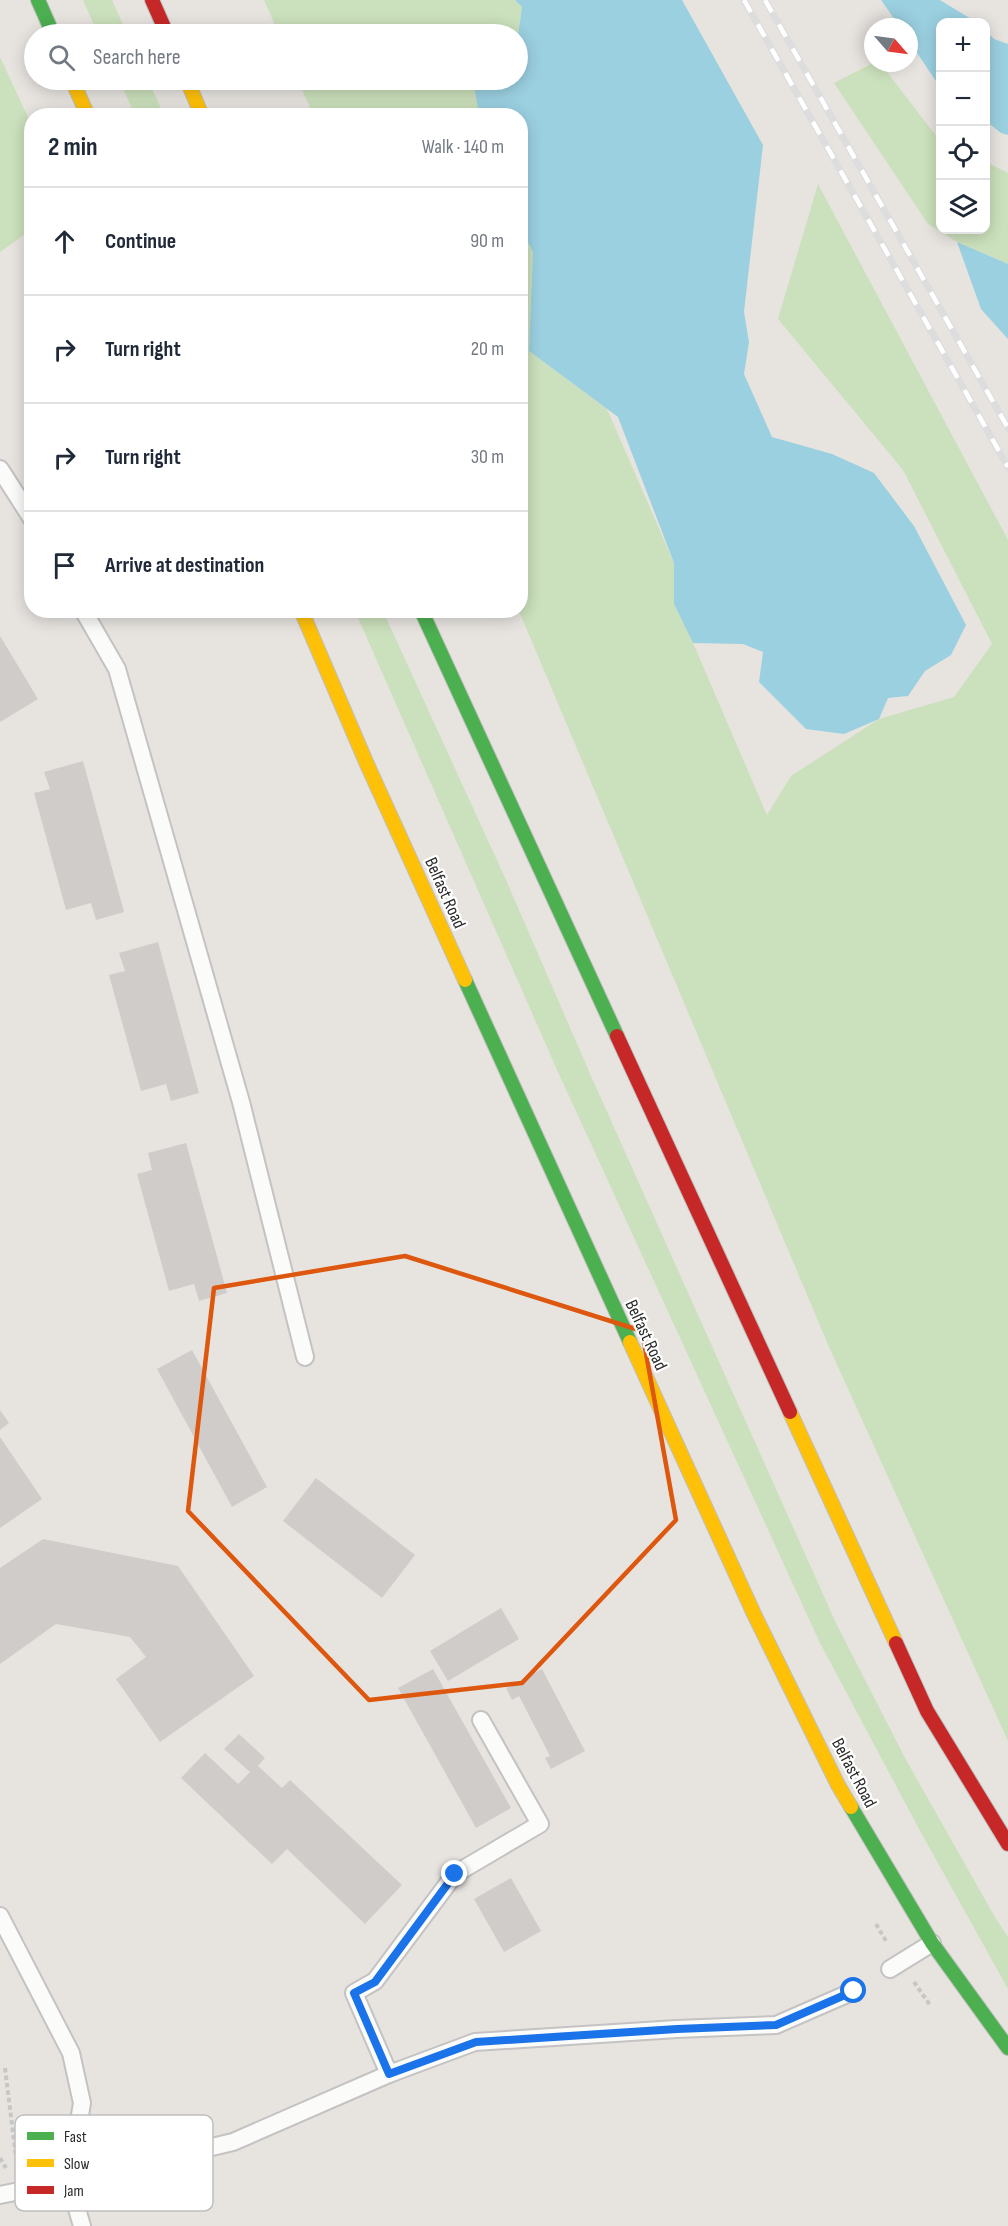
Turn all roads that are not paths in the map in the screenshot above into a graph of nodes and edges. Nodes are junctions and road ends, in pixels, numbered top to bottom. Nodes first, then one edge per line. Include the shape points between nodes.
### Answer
1 (38, 0) edge
2 (152, 0) edge
3 (49, 24) edge
4 (163, 24) edge
5 (76, 90) edge
6 (191, 90) edge
7 (84, 108) edge
8 (199, 108) edge
9 (0, 469) edge
10 (24, 506) edge
11 (88, 618) edge
12 (304, 618) edge
13 (425, 618) edge
14 (305, 1357) dead end
15 (481, 1720) dead end
16 (1008, 1844) edge
17 (0, 1916) edge
18 (932, 1943) junction
19 (890, 1969) dead end
20 (854, 1991) dead end
21 (1008, 2048) edge
22 (389, 2074) junction
23 (80, 2115) edge
24 (213, 2147) edge
25 (15, 2191) edge
26 (0, 2195) edge
27 (78, 2211) edge
28 (82, 2226) edge

1 - 3 highway
2 - 4 highway
5 - 7 highway
6 - 8 highway
9 - 10 lane
11 - 14 lane via 117,669 241,1102
12 - 18 highway, Belfast Road via 366,762 754,1614 838,1785
13 - 16 highway via 927,1711
15 - 22 lane via 540,1824 455,1874 375,1982 354,1993
17 - 23 lane via 71,2053 82,2103
18 - 19 lane
18 - 21 highway, Belfast Road
20 - 22 lane via 776,2025 476,2042
22 - 24 lane via 233,2142
25 - 26 lane
27 - 28 lane

